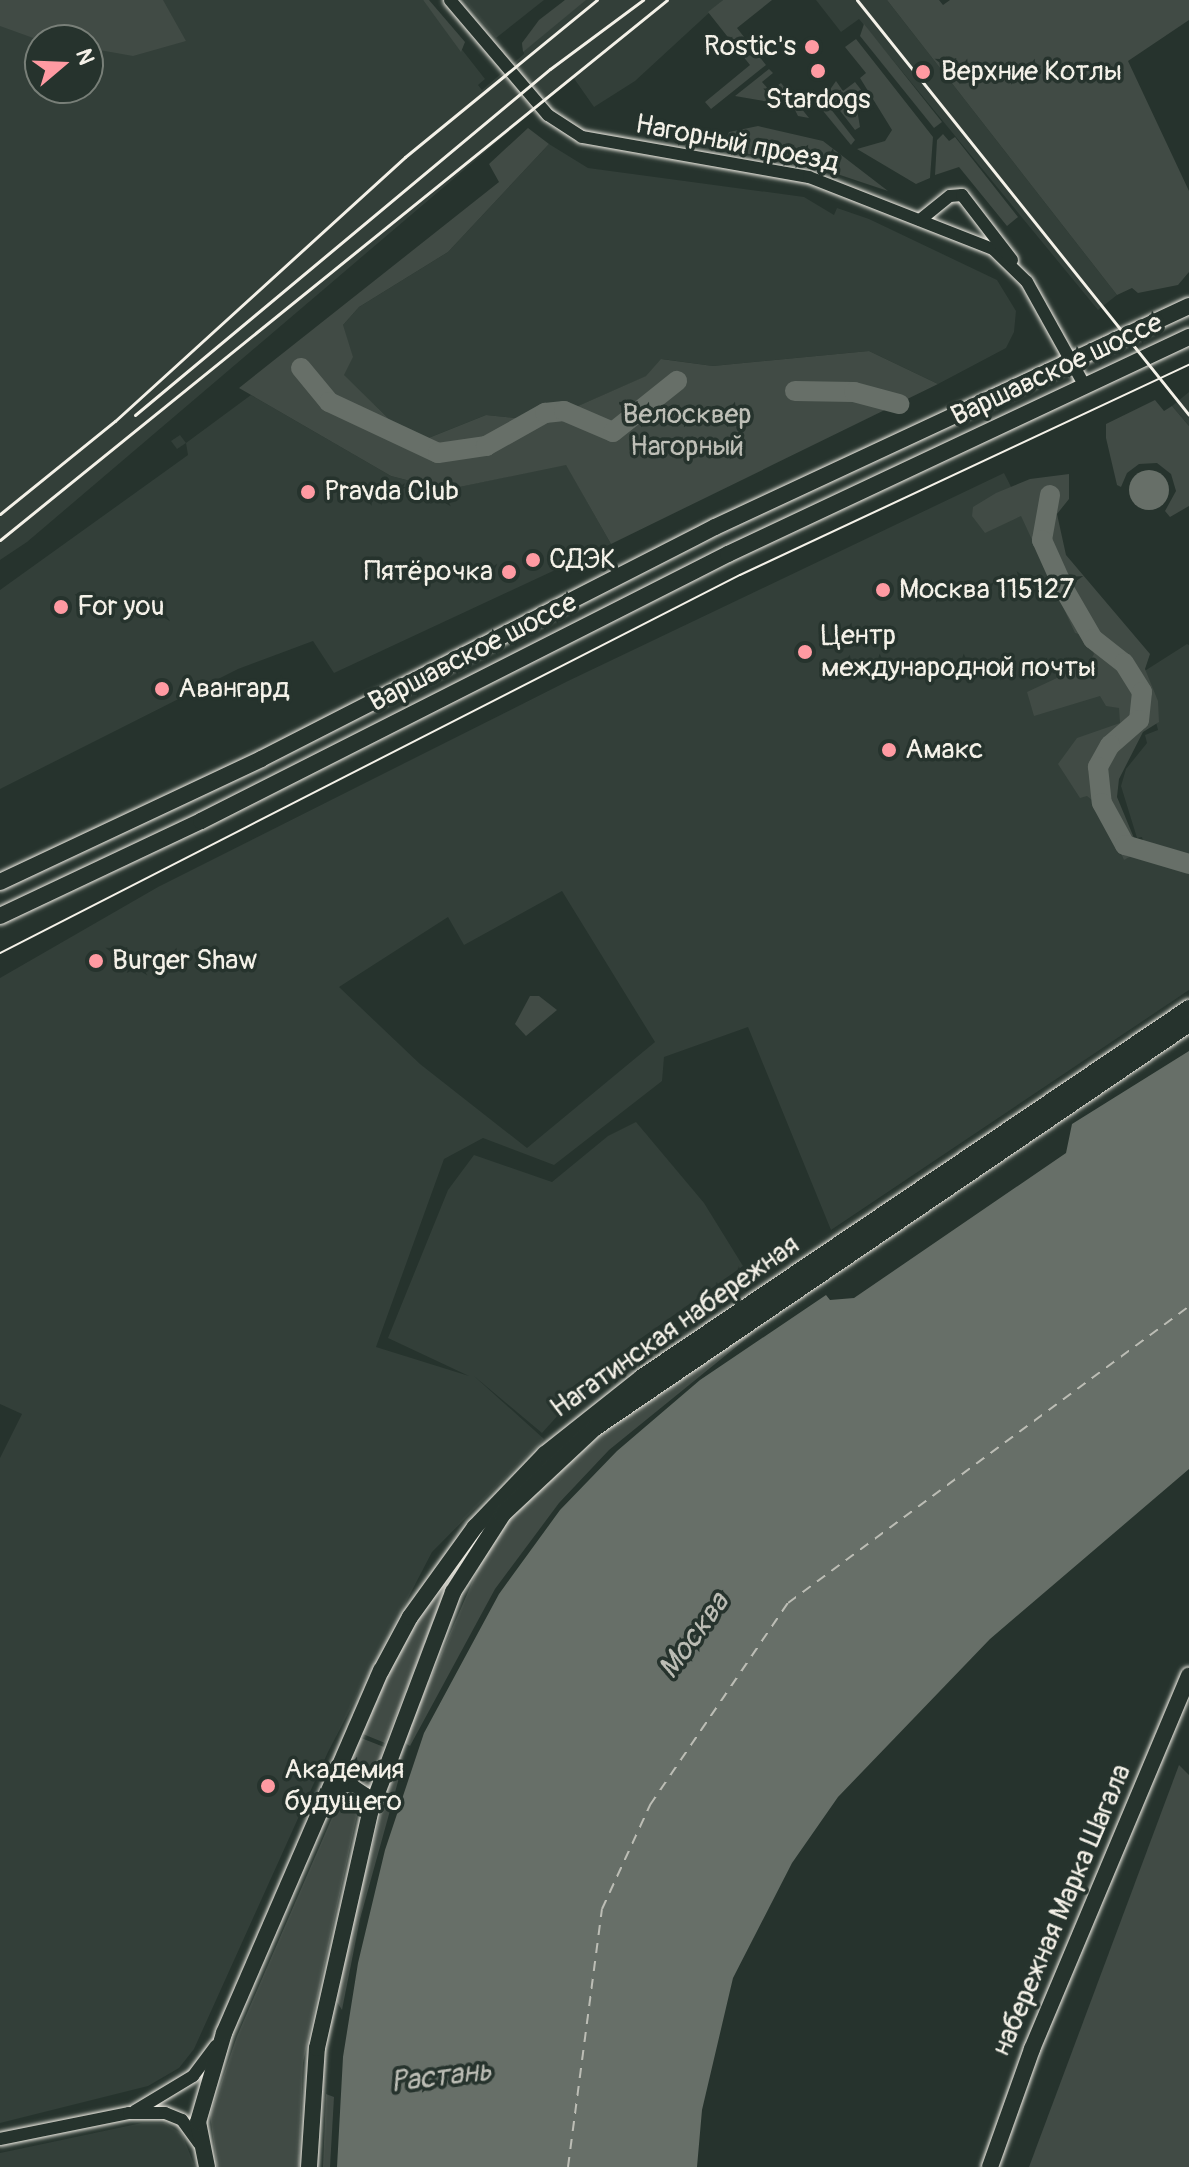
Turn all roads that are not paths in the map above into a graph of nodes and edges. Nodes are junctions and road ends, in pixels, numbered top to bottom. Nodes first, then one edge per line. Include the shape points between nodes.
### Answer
1 (450, 0) edge
2 (920, 220) junction
3 (1017, 268) junction
4 (1189, 306) edge
5 (1189, 337) edge
6 (1072, 359) junction
7 (1085, 386) junction
8 (0, 882) edge
9 (0, 916) edge
10 (1189, 1008) edge
11 (1189, 1024) edge
12 (1189, 1676) edge
13 (325, 1802) junction
14 (370, 1812) junction
15 (224, 2033) junction
16 (129, 2113) junction
17 (0, 2139) edge
18 (200, 2146) junction
19 (207, 2167) edge
20 (309, 2167) edge
21 (990, 2167) edge

1 - 2 street, Нагорный проезд via 543,109 573,133 809,177
2 - 3 street, Нагорный проезд via 958,232
2 - 3 street via 950,196 962,195 998,235
3 - 6 street, Нагорный проезд
4 - 6 main road, Варшавское шоссе
5 - 7 main road, Варшавское шоссе
6 - 7 street, Нагорный проезд
6 - 8 main road, Варшавское шоссе via 715,527 261,759
7 - 9 main road, Варшавское шоссе via 738,549 201,821
10 - 13 main road, Нагатинская набережная via 642,1377 545,1454 455,1551 410,1617 354,1726
11 - 14 main road, Нагатинская набережная via 646,1392 553,1462 503,1514 453,1592
12 - 21 main road, набережная Марка Шагала via 1026,2063
13 - 14 street via 338,1787 354,1786 366,1794
13 - 15 main road, Нагатинская набережная
14 - 20 main road, Нагатинская набережная via 317,2048
15 - 16 street via 193,2076
15 - 18 main road, Нагатинская набережная via 201,2099
16 - 17 street
16 - 18 street via 175,2115 191,2128
18 - 19 main road, Нагатинская набережная

